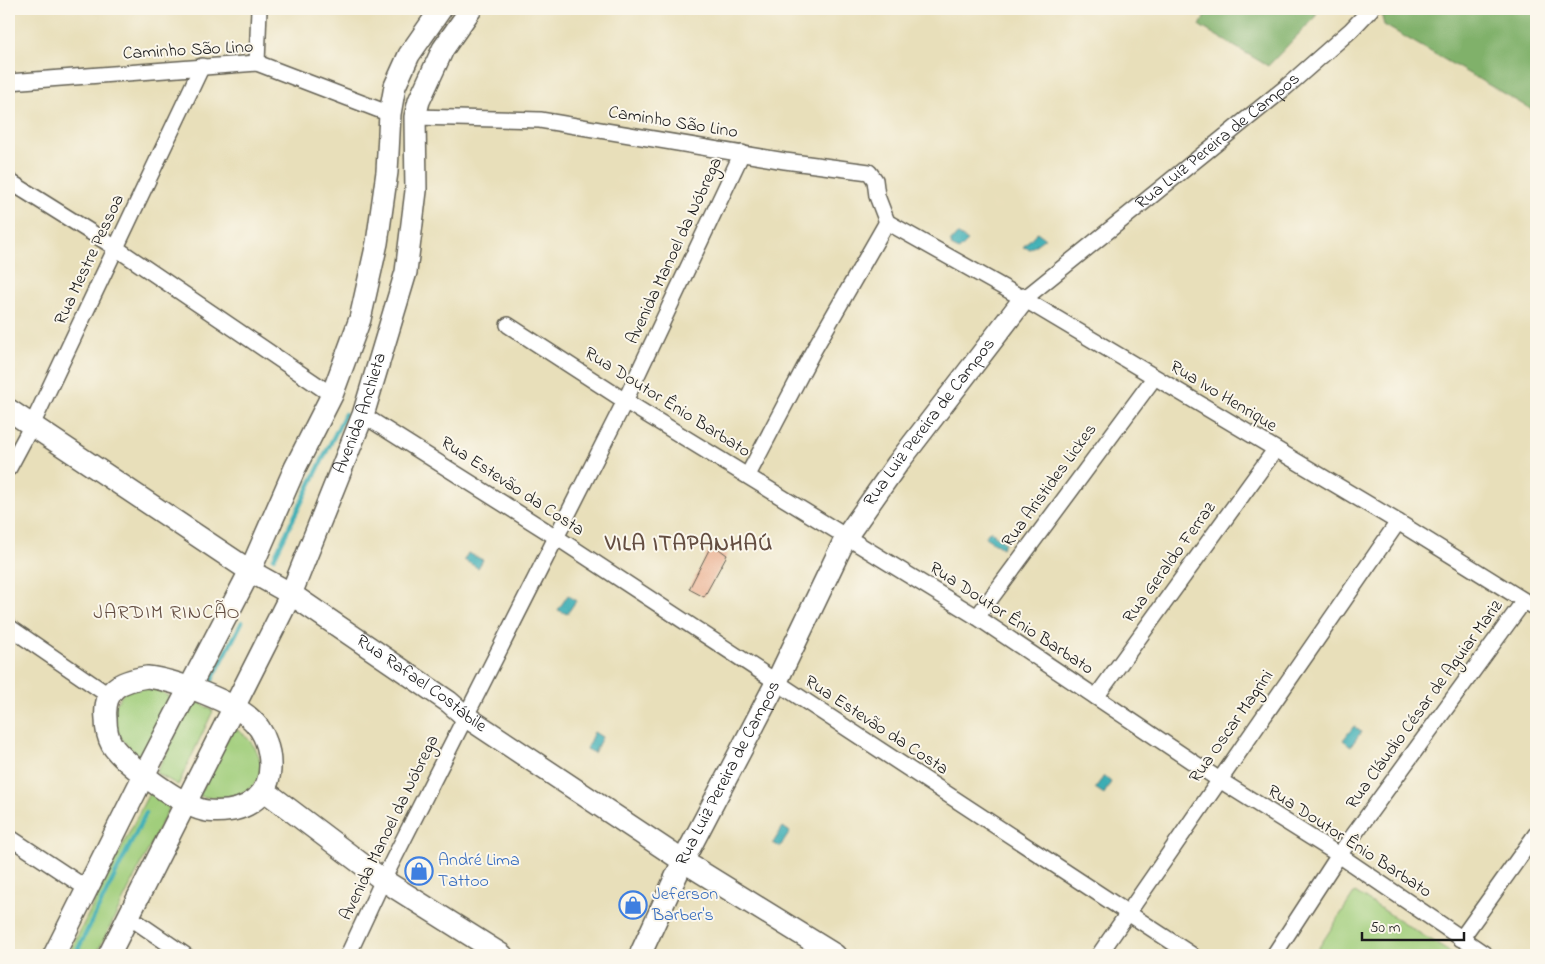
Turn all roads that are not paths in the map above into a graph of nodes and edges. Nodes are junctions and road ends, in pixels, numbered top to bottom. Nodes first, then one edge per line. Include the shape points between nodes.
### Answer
1 (259, 9) edge
2 (442, 9) edge
3 (471, 9) edge
4 (1371, 9) edge
5 (257, 63) junction
6 (202, 66) junction
7 (9, 82) edge
8 (390, 114) junction
9 (415, 117) junction
10 (742, 153) junction
11 (9, 181) edge
12 (887, 222) junction
13 (116, 248) junction
14 (1024, 299) junction
15 (508, 325) dead end
16 (1154, 378) junction
17 (332, 395) junction
18 (625, 401) junction
19 (9, 410) edge
20 (363, 415) junction
21 (32, 425) junction
22 (1275, 450) junction
23 (9, 468) edge
24 (748, 475) junction
25 (1398, 522) junction
26 (556, 537) junction
27 (846, 537) junction
28 (250, 571) junction
29 (291, 594) junction
30 (1530, 604) edge
31 (977, 617) junction
32 (9, 628) edge
33 (776, 683) junction
34 (190, 688) junction
35 (108, 695) junction
36 (1096, 697) junction
37 (232, 707) junction
38 (465, 716) junction
39 (144, 774) junction
40 (1218, 779) junction
41 (264, 792) junction
42 (187, 804) junction
43 (1536, 834) edge
44 (9, 837) edge
45 (1339, 855) junction
46 (683, 861) junction
47 (383, 880) junction
48 (86, 888) junction
49 (1127, 913) junction
50 (128, 916) junction
51 (1461, 939) junction
52 (54, 955) edge
53 (109, 955) edge
54 (185, 955) edge
55 (348, 955) edge
56 (502, 955) edge
57 (640, 955) edge
58 (835, 955) edge
59 (1099, 955) edge
60 (1192, 955) edge
61 (1274, 955) edge
62 (1486, 955) edge

1 - 5 street
2 - 8 street, Avenida Anchieta via 409,55 396,86
3 - 9 street, Avenida Anchieta via 443,49
4 - 14 street, Rua Luiz Pereira de Campos via 1285,88
5 - 6 street, Caminho São Lino
5 - 8 street, Caminho São Lino
6 - 7 street, Caminho São Lino
6 - 13 street, Rua Mestre Pessoa
8 - 17 street, Avenida Anchieta via 387,172 377,242 360,319
9 - 10 street, Caminho São Lino via 540,120
9 - 20 street, Avenida Anchieta via 416,191 406,272
10 - 12 street, Caminho São Lino via 869,172 875,180
10 - 18 street, Avenida Manoel da Nóbrega
11 - 13 street
12 - 14 street, Rua Ivo Henrique
12 - 24 street via 812,353
13 - 17 street
13 - 21 street, Rua Mestre Pessoa
14 - 16 street, Rua Ivo Henrique
14 - 27 street, Rua Luiz Pereira de Campos
15 - 18 street, Rua Doutor Ênio Barbato
16 - 22 street, Rua Ivo Henrique
16 - 31 street, Rua Aristides Lickes
17 - 28 street, Avenida Anchieta via 295,468
18 - 24 street, Rua Doutor Ênio Barbato
18 - 26 street, Avenida Manoel da Nóbrega
19 - 21 street, Rua Rafael Costábile
20 - 26 street, Rua Estevão da Costa
20 - 29 street, Avenida Anchieta
21 - 23 street, Rua Mestre Pessoa
21 - 28 street, Rua Rafael Costábile
22 - 25 street, Rua Ivo Henrique
22 - 36 street, Rua Geraldo Ferraz
24 - 27 street, Rua Doutor Ênio Barbato
25 - 30 street, Rua Ivo Henrique
25 - 40 street, Rua Oscar Magrini
26 - 33 street, Rua Estevão da Costa
26 - 38 street, Avenida Manoel da Nóbrega
27 - 31 street, Rua Doutor Ênio Barbato
27 - 33 street, Rua Luiz Pereira de Campos
28 - 29 street, Rua Rafael Costábile
28 - 34 street, Avenida Anchieta
29 - 37 street, Avenida Anchieta
29 - 38 street, Rua Rafael Costábile
30 - 45 street, Rua Cláudio César de Aguiar Mariz
31 - 36 street, Rua Doutor Ênio Barbato
32 - 35 street
33 - 46 street, Rua Luiz Pereira de Campos
33 - 49 street, Rua Estevão da Costa
34 - 35 street via 165,679 147,677 128,680
34 - 37 street
34 - 39 street, Avenida Anchieta
35 - 39 street via 106,727 111,744 128,763
36 - 40 street, Rua Doutor Ênio Barbato
37 - 41 street via 254,722 267,741 270,762
37 - 42 street, Avenida Anchieta
38 - 46 street, Rua Rafael Costábile
38 - 47 street, Avenida Manoel da Nóbrega
39 - 42 street
39 - 48 street, Avenida Anchieta
40 - 45 street, Rua Doutor Ênio Barbato
40 - 49 street, Rua Oscar Magrini
41 - 42 street via 254,802 233,810 206,811
41 - 47 street
42 - 50 street, Avenida Anchieta
43 - 51 street
44 - 48 street
45 - 51 street, Rua Doutor Ênio Barbato
45 - 61 street, Rua Cláudio César de Aguiar Mariz
46 - 57 street, Rua Luiz Pereira de Campos
46 - 58 street, Rua Rafael Costábile
47 - 55 street, Avenida Manoel da Nóbrega
47 - 56 street
48 - 52 street, Avenida Anchieta
49 - 59 street, Rua Oscar Magrini
49 - 60 street, Rua Estevão da Costa
50 - 53 street, Avenida Anchieta
50 - 54 street
51 - 62 street, Rua Doutor Ênio Barbato

